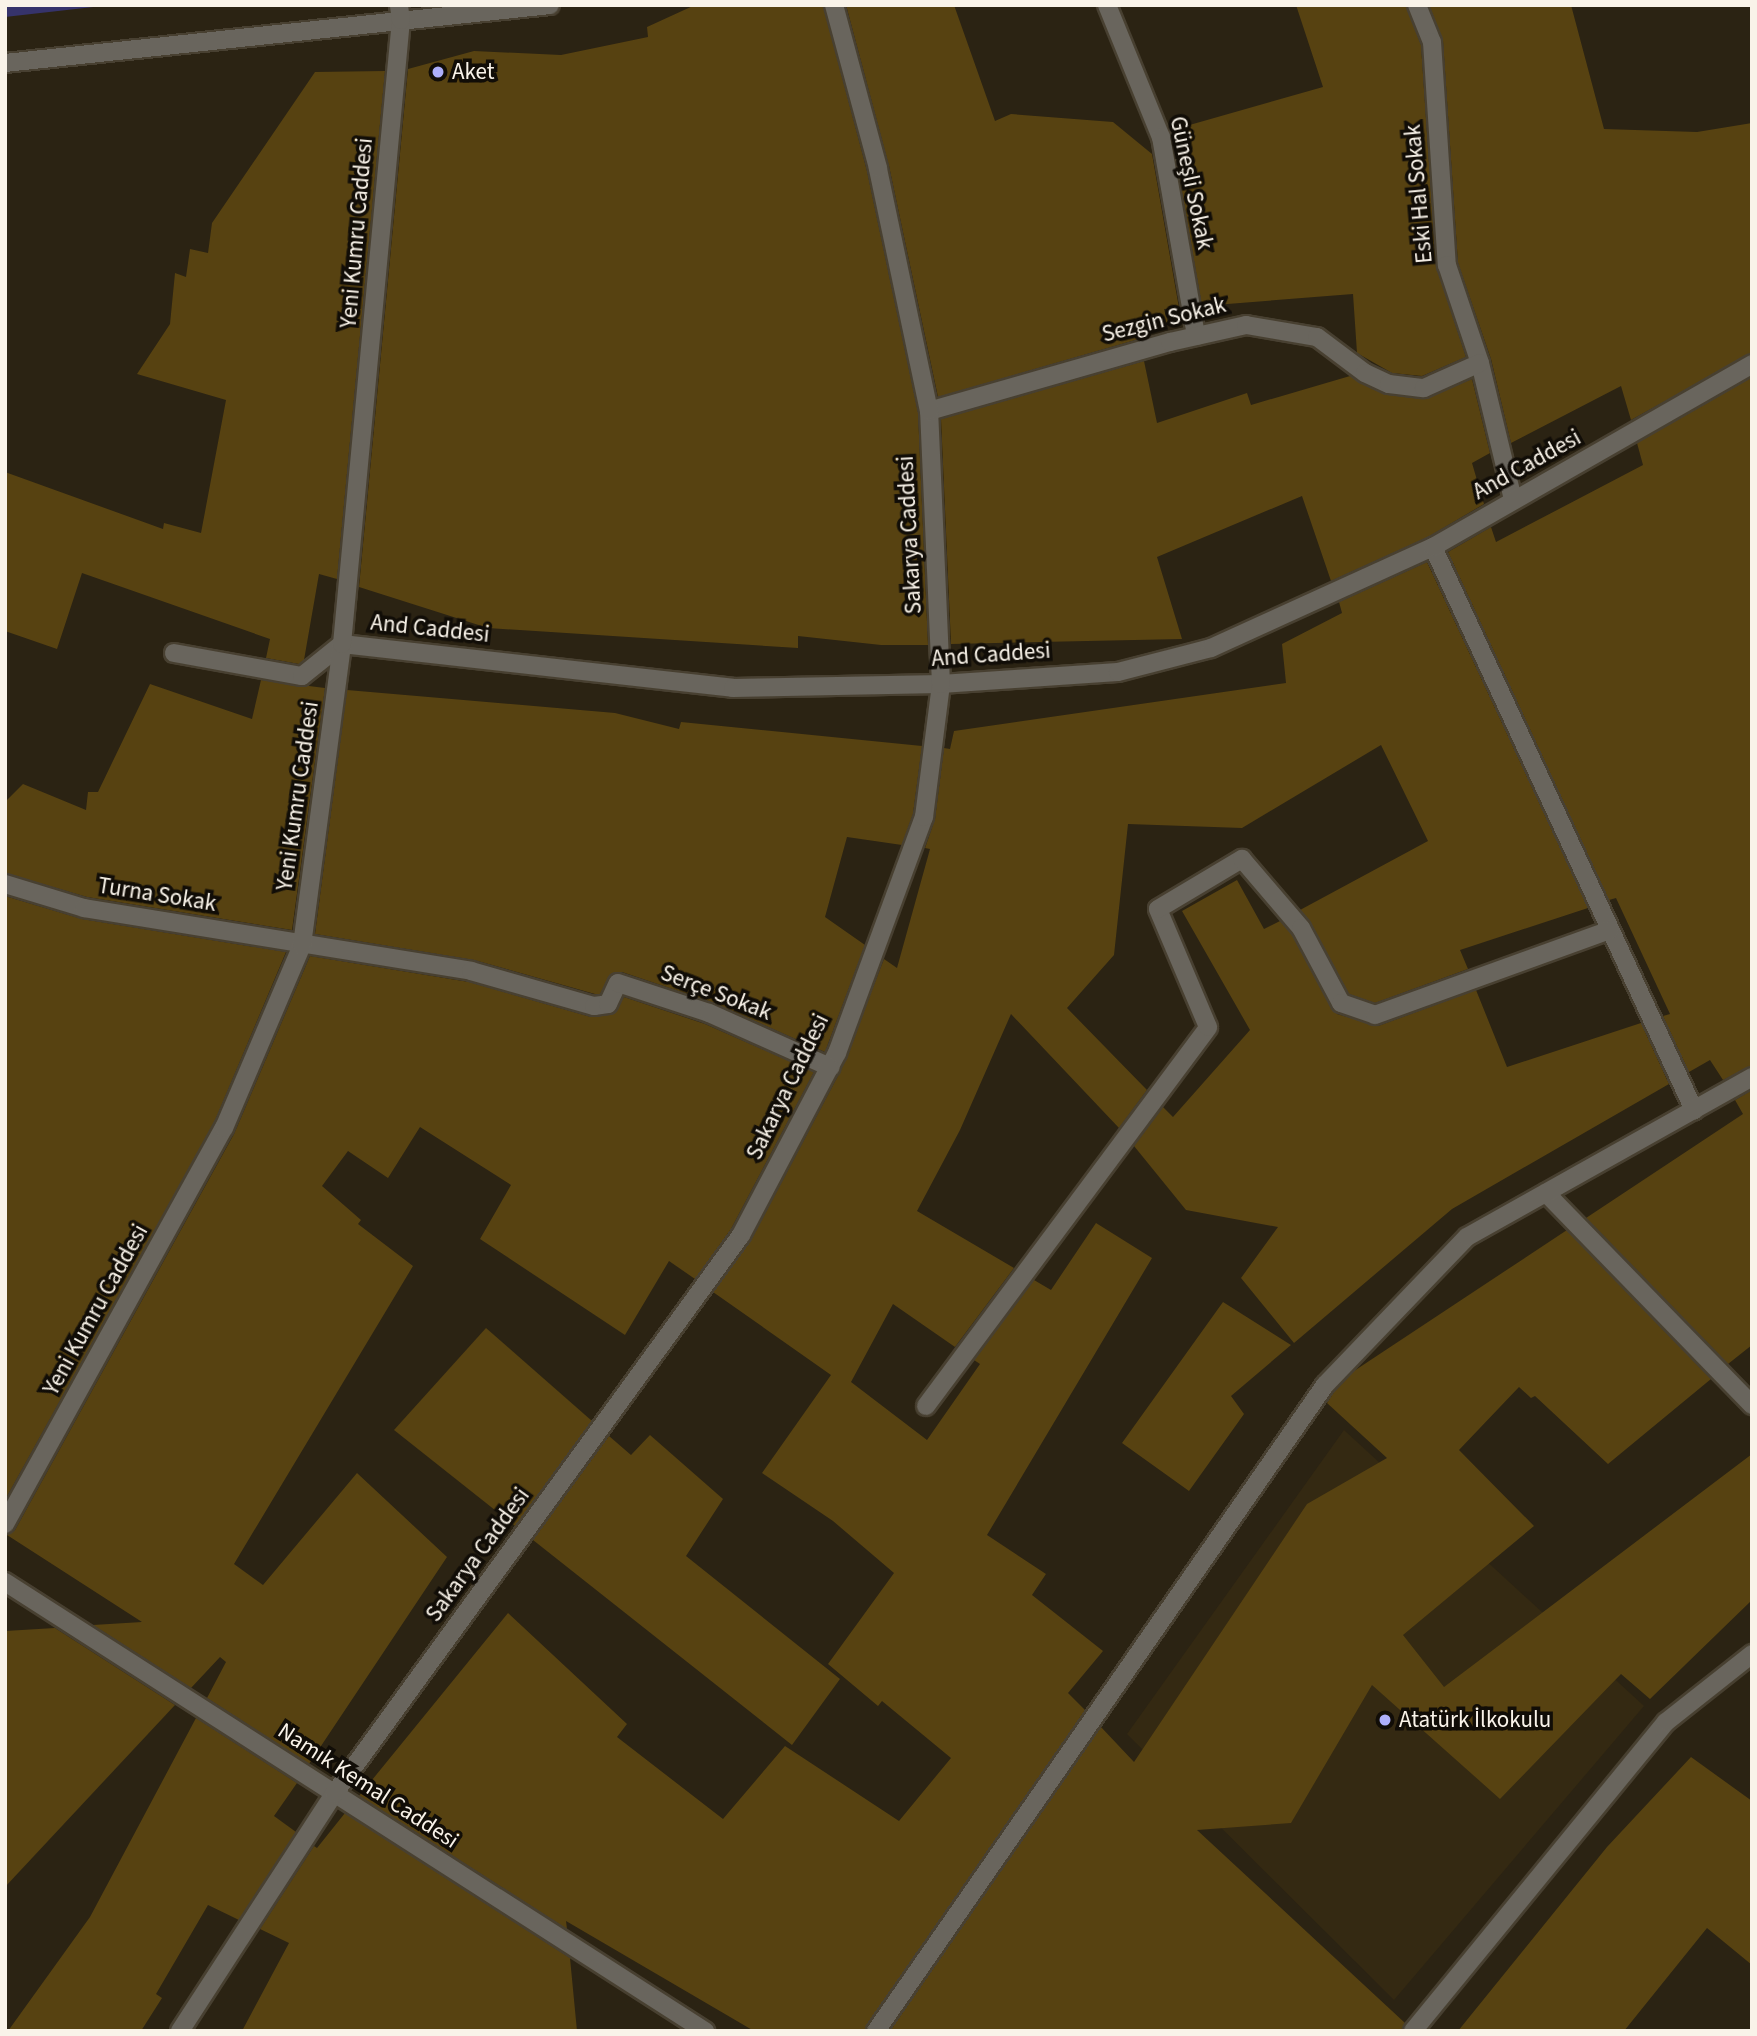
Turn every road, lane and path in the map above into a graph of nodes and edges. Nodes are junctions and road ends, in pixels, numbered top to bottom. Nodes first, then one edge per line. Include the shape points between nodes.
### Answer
1 (550, 5) edge
2 (834, 5) edge
3 (1107, 5) edge
4 (1417, 5) edge
5 (400, 13) edge
6 (5, 63) edge
7 (1196, 336) junction
8 (1480, 363) junction
9 (1752, 365) edge
10 (929, 411) junction
11 (1513, 499) junction
12 (1433, 547) junction
13 (342, 644) junction
14 (174, 653) dead end
15 (942, 684) junction
16 (5, 884) edge
17 (1610, 930) junction
18 (302, 945) junction
19 (830, 1067) junction
20 (1752, 1077) edge
21 (1694, 1110) junction
22 (1546, 1193) junction
23 (1752, 1405) edge
24 (926, 1406) dead end
25 (5, 1524) edge
26 (5, 1582) edge
27 (1752, 1654) edge
28 (334, 1794) junction
29 (180, 2031) edge
30 (705, 2031) edge
31 (876, 2031) edge
32 (1413, 2031) edge

1 - 5 street
2 - 10 street, Sakarya Caddesi via 878,168
3 - 7 street, Güneşli Sokak via 1161,137
4 - 8 street, Eski Hal Sokak via 1432,42 1447,265
5 - 6 street
5 - 13 street, Yeni Kumru Caddesi
7 - 8 street, Sezgin Sokak via 1246,324 1317,337 1365,373 1389,384 1424,388
7 - 10 street, Sezgin Sokak
8 - 11 street, Eski Hal Sokak
9 - 11 street, And Caddesi via 1576,469
10 - 15 street, Sakarya Caddesi
11 - 12 street, And Caddesi
12 - 15 street, And Caddesi via 1211,648 1118,672
12 - 17 street
13 - 14 street, And Caddesi via 302,676
13 - 15 street, And Caddesi via 733,688
13 - 18 street, Yeni Kumru Caddesi
15 - 19 street, Sakarya Caddesi via 924,817
16 - 18 street, Turna Sokak via 84,908
17 - 21 street
17 - 24 street via 1375,1015 1341,1003 1301,928 1242,859 1158,909 1208,1027
18 - 19 street, Serçe Sokak via 383,954 594,1006 608,1004 618,983 709,1013
18 - 25 street, Yeni Kumru Caddesi via 224,1128
19 - 28 street, Sakarya Caddesi via 741,1234
20 - 21 street
21 - 22 street
22 - 23 street
22 - 31 street via 1467,1237 1325,1385
26 - 28 street, Namık Kemal Caddesi
27 - 32 street via 1666,1722
28 - 29 street, Sakarya Caddesi
28 - 30 street, Namık Kemal Caddesi

